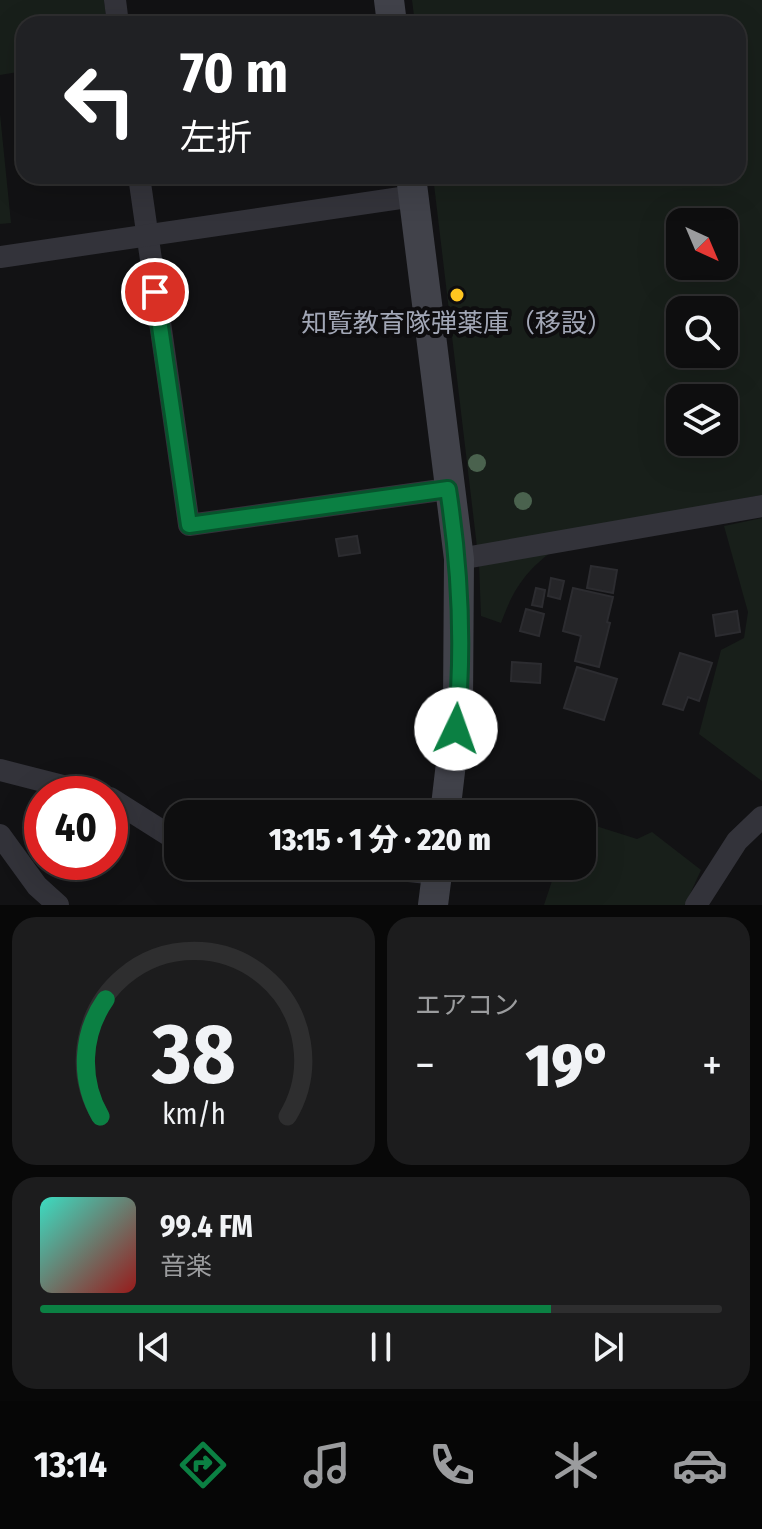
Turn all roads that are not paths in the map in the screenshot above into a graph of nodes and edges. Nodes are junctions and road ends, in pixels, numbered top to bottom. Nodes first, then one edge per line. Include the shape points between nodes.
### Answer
1 (140, 184) edge
2 (413, 186) edge
3 (147, 233) junction
4 (0, 257) edge
5 (448, 489) junction
6 (762, 506) edge
7 (459, 559) junction
8 (0, 770) edge
9 (24, 776) edge
10 (447, 800) edge
11 (128, 809) edge
12 (762, 817) edge
13 (164, 832) edge
14 (0, 835) edge
15 (437, 880) edge
16 (58, 905) edge
17 (433, 905) edge
18 (696, 905) edge

1 - 3 street
2 - 3 street
2 - 5 street
3 - 4 street
3 - 5 street via 189,525
5 - 7 street
6 - 7 street
7 - 10 street via 458,704
8 - 9 street
11 - 13 street
12 - 18 street via 737,841
14 - 16 street via 37,886
15 - 17 street

